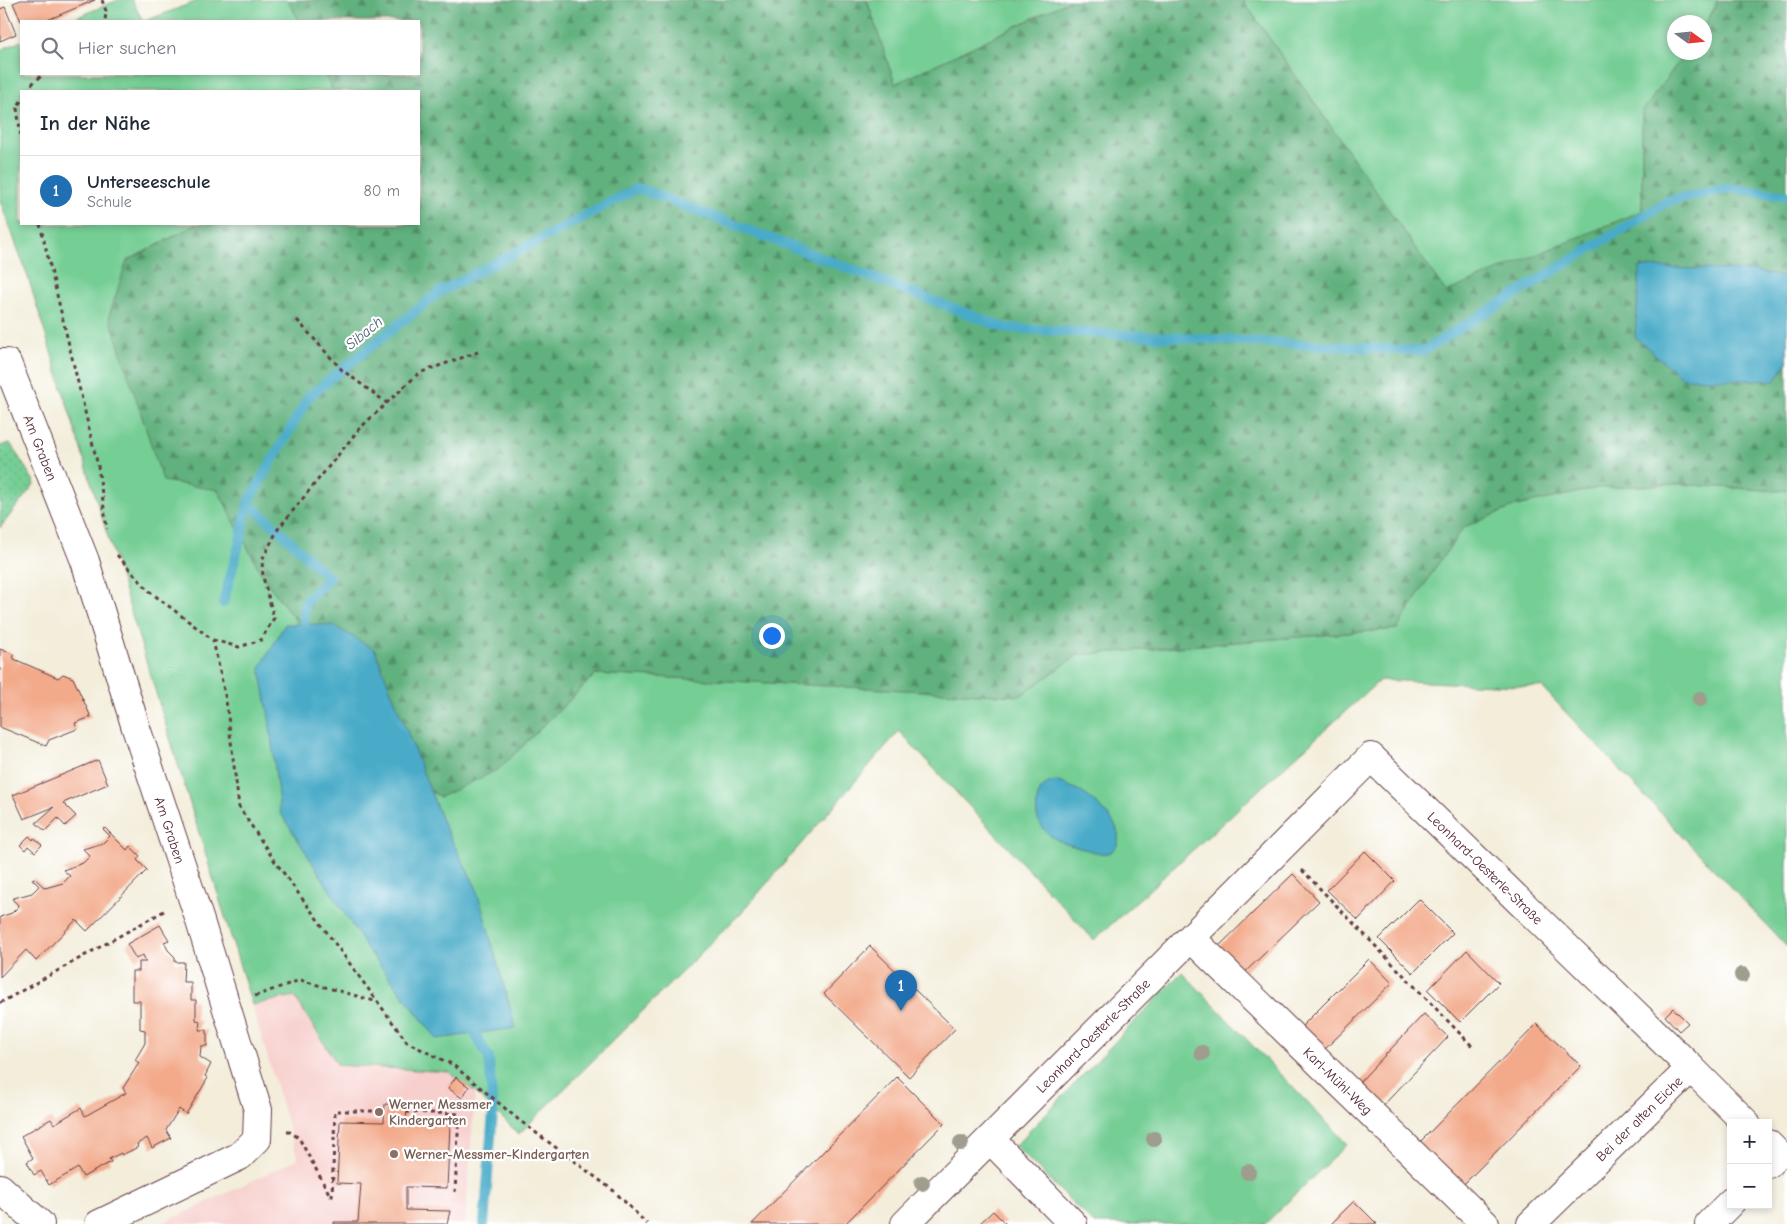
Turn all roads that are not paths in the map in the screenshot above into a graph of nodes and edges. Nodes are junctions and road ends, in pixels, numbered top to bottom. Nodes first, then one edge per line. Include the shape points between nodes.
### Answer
1 (0, 363) edge
2 (1190, 938) junction
3 (1690, 1068) junction
4 (1742, 1119) edge
5 (990, 1139) junction
6 (1772, 1148) edge
7 (1772, 1160) edge
8 (0, 1188) edge
9 (1727, 1206) edge
10 (1546, 1219) edge
11 (40, 1224) edge
12 (99, 1224) edge
13 (905, 1224) edge
14 (1074, 1224) edge
15 (1485, 1224) edge
16 (1708, 1224) edge

1 - 12 street, Am Graben via 7,363 84,561 258,1110 257,1139 240,1156
2 - 3 street, Leonhard-Oesterle-Straße via 1371,757
2 - 5 street, Leonhard-Oesterle-Straße
2 - 15 street, Karl-Mühl-Weg
3 - 4 street, Bei der alten Eiche
3 - 10 street, Bei der alten Eiche
5 - 13 street, Leonhard-Oesterle-Straße
5 - 14 street
6 - 7 street via 1778,1154
8 - 11 street
9 - 16 street

